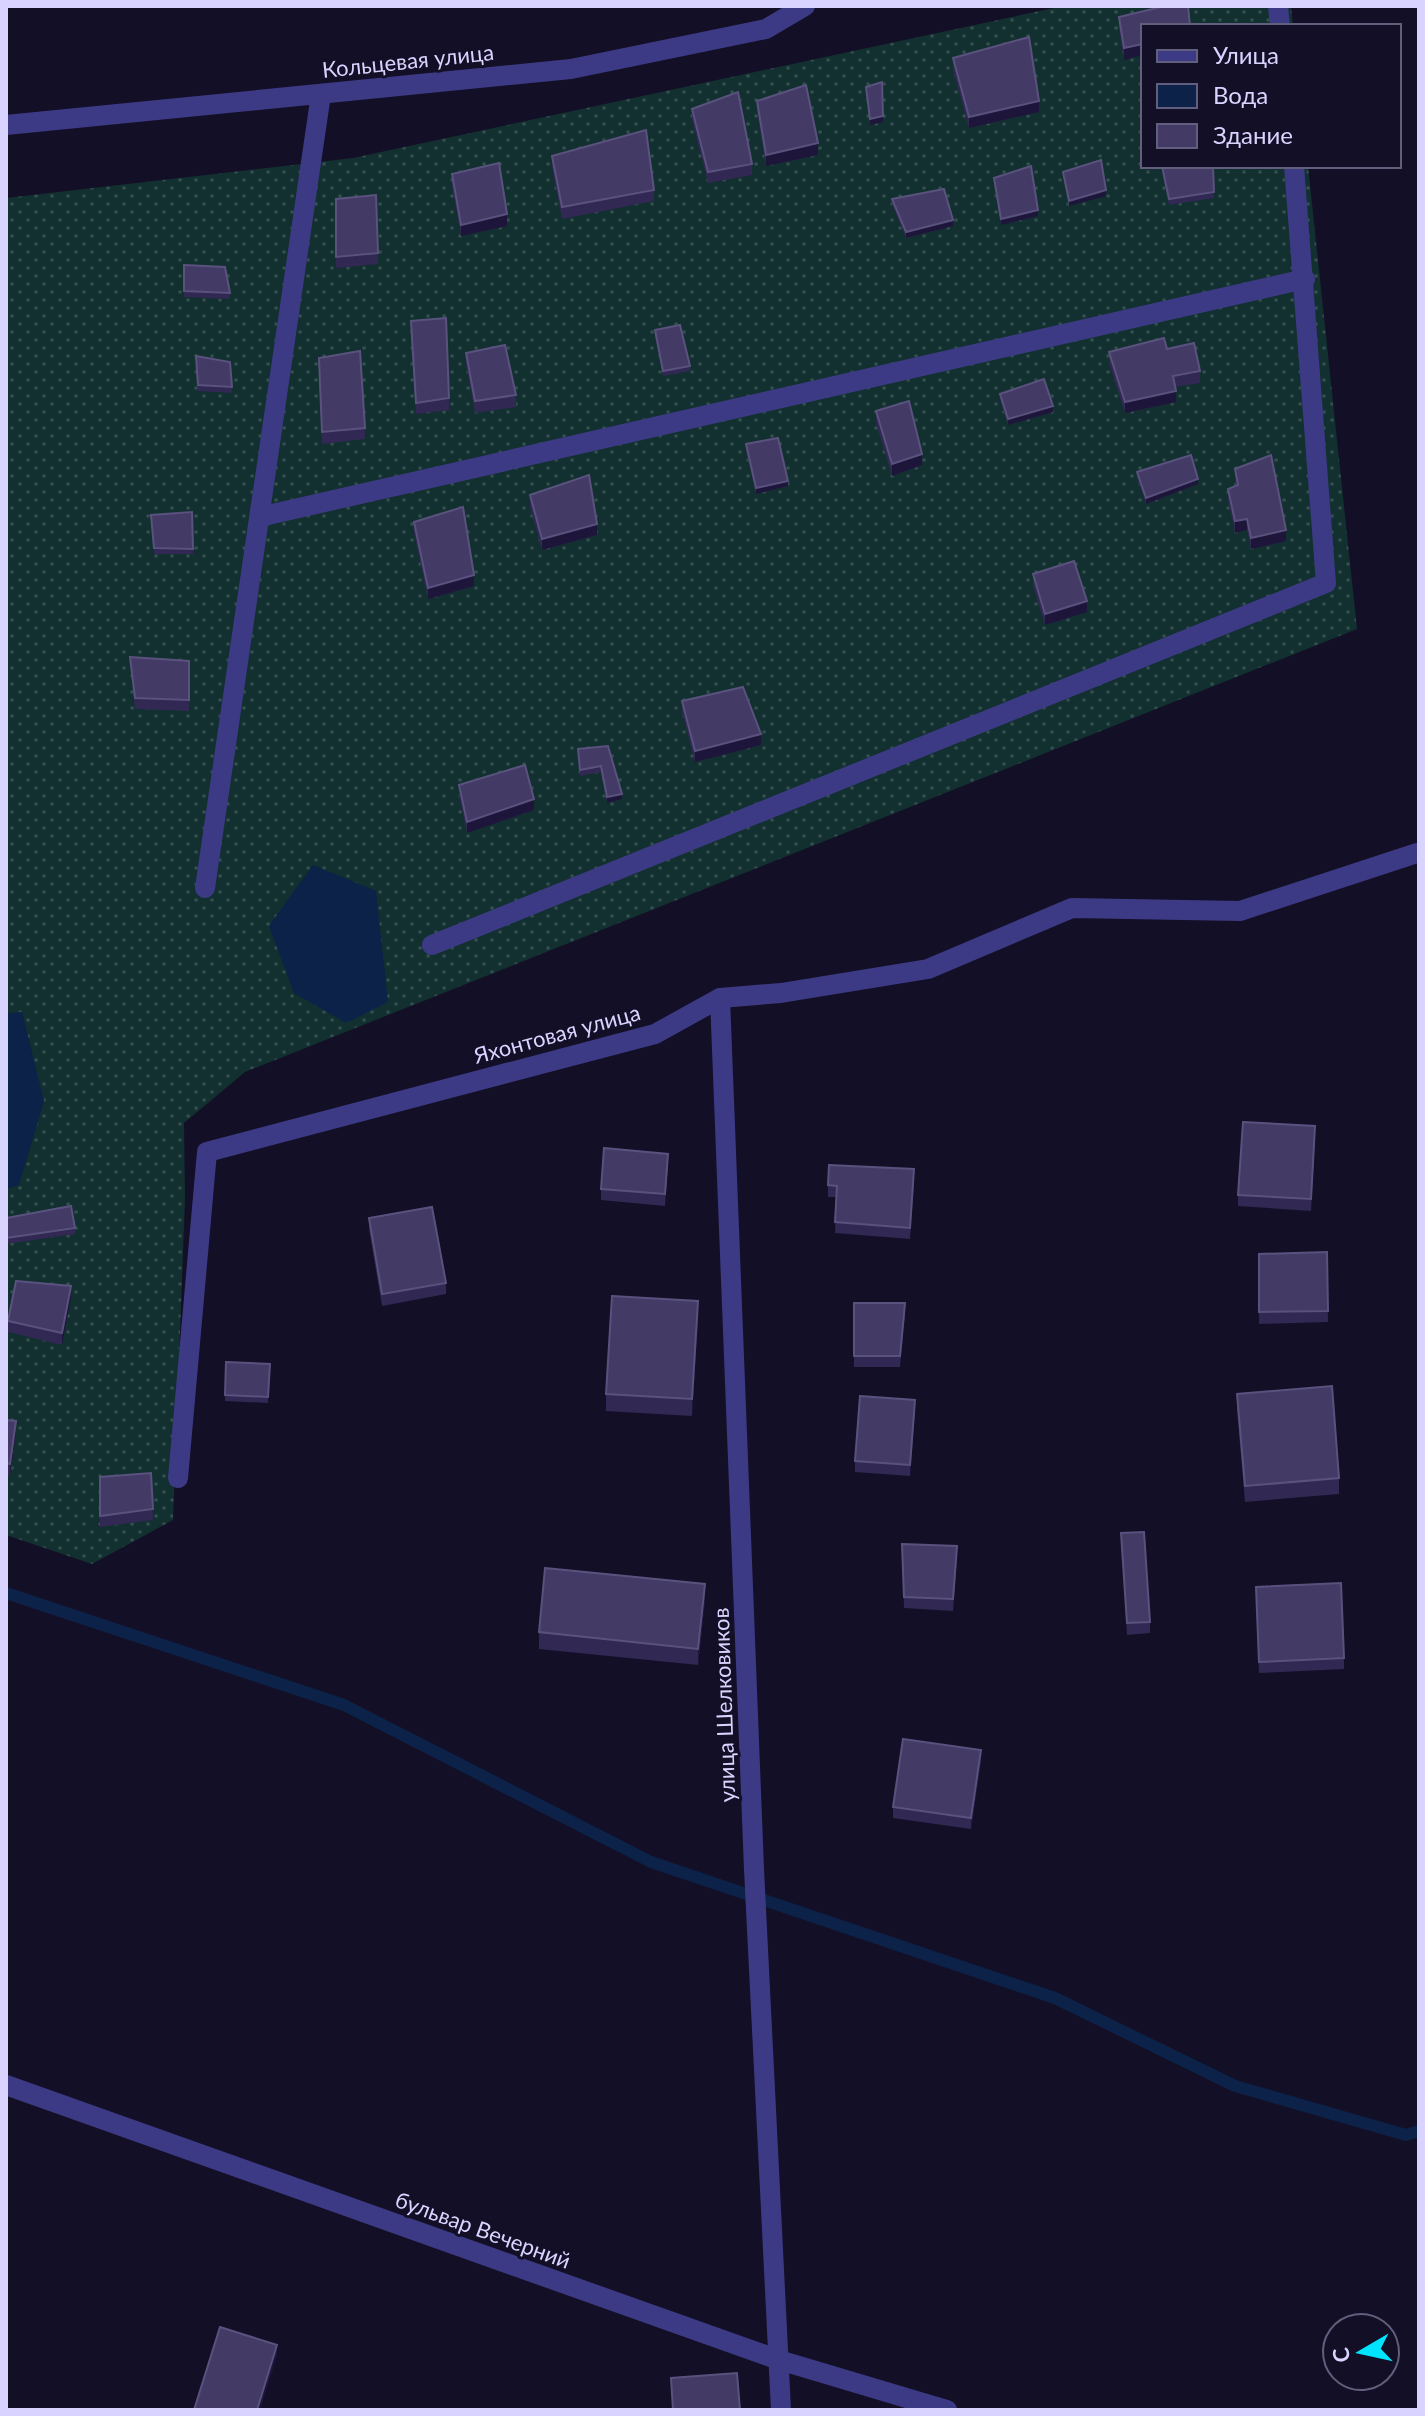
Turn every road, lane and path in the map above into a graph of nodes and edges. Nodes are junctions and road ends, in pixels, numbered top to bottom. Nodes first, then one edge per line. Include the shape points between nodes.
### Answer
1 (805, 6) edge
2 (321, 94) junction
3 (6, 125) edge
4 (1294, 168) edge
5 (1305, 279) junction
6 (259, 517) junction
7 (1418, 853) edge
8 (205, 888) dead end
9 (432, 945) dead end
10 (720, 998) junction
11 (178, 1478) dead end
12 (6, 2085) edge
13 (779, 2360) junction
14 (781, 2410) edge
15 (947, 2410) edge

1 - 2 street, Кольцевая улица via 766,29 571,69
2 - 3 street, Кольцевая улица
2 - 6 street
4 - 5 street
5 - 6 street
5 - 9 street via 1326,583
6 - 8 street
7 - 10 street, Яхонтовая улица via 1240,911 1072,908 928,969
10 - 11 street, Яхонтовая улица via 655,1034 207,1152
10 - 13 street, улица Шелковиков
12 - 13 street, бульвар Вечерний
13 - 14 street, улица Шелковиков
13 - 15 street, бульвар Вечерний

